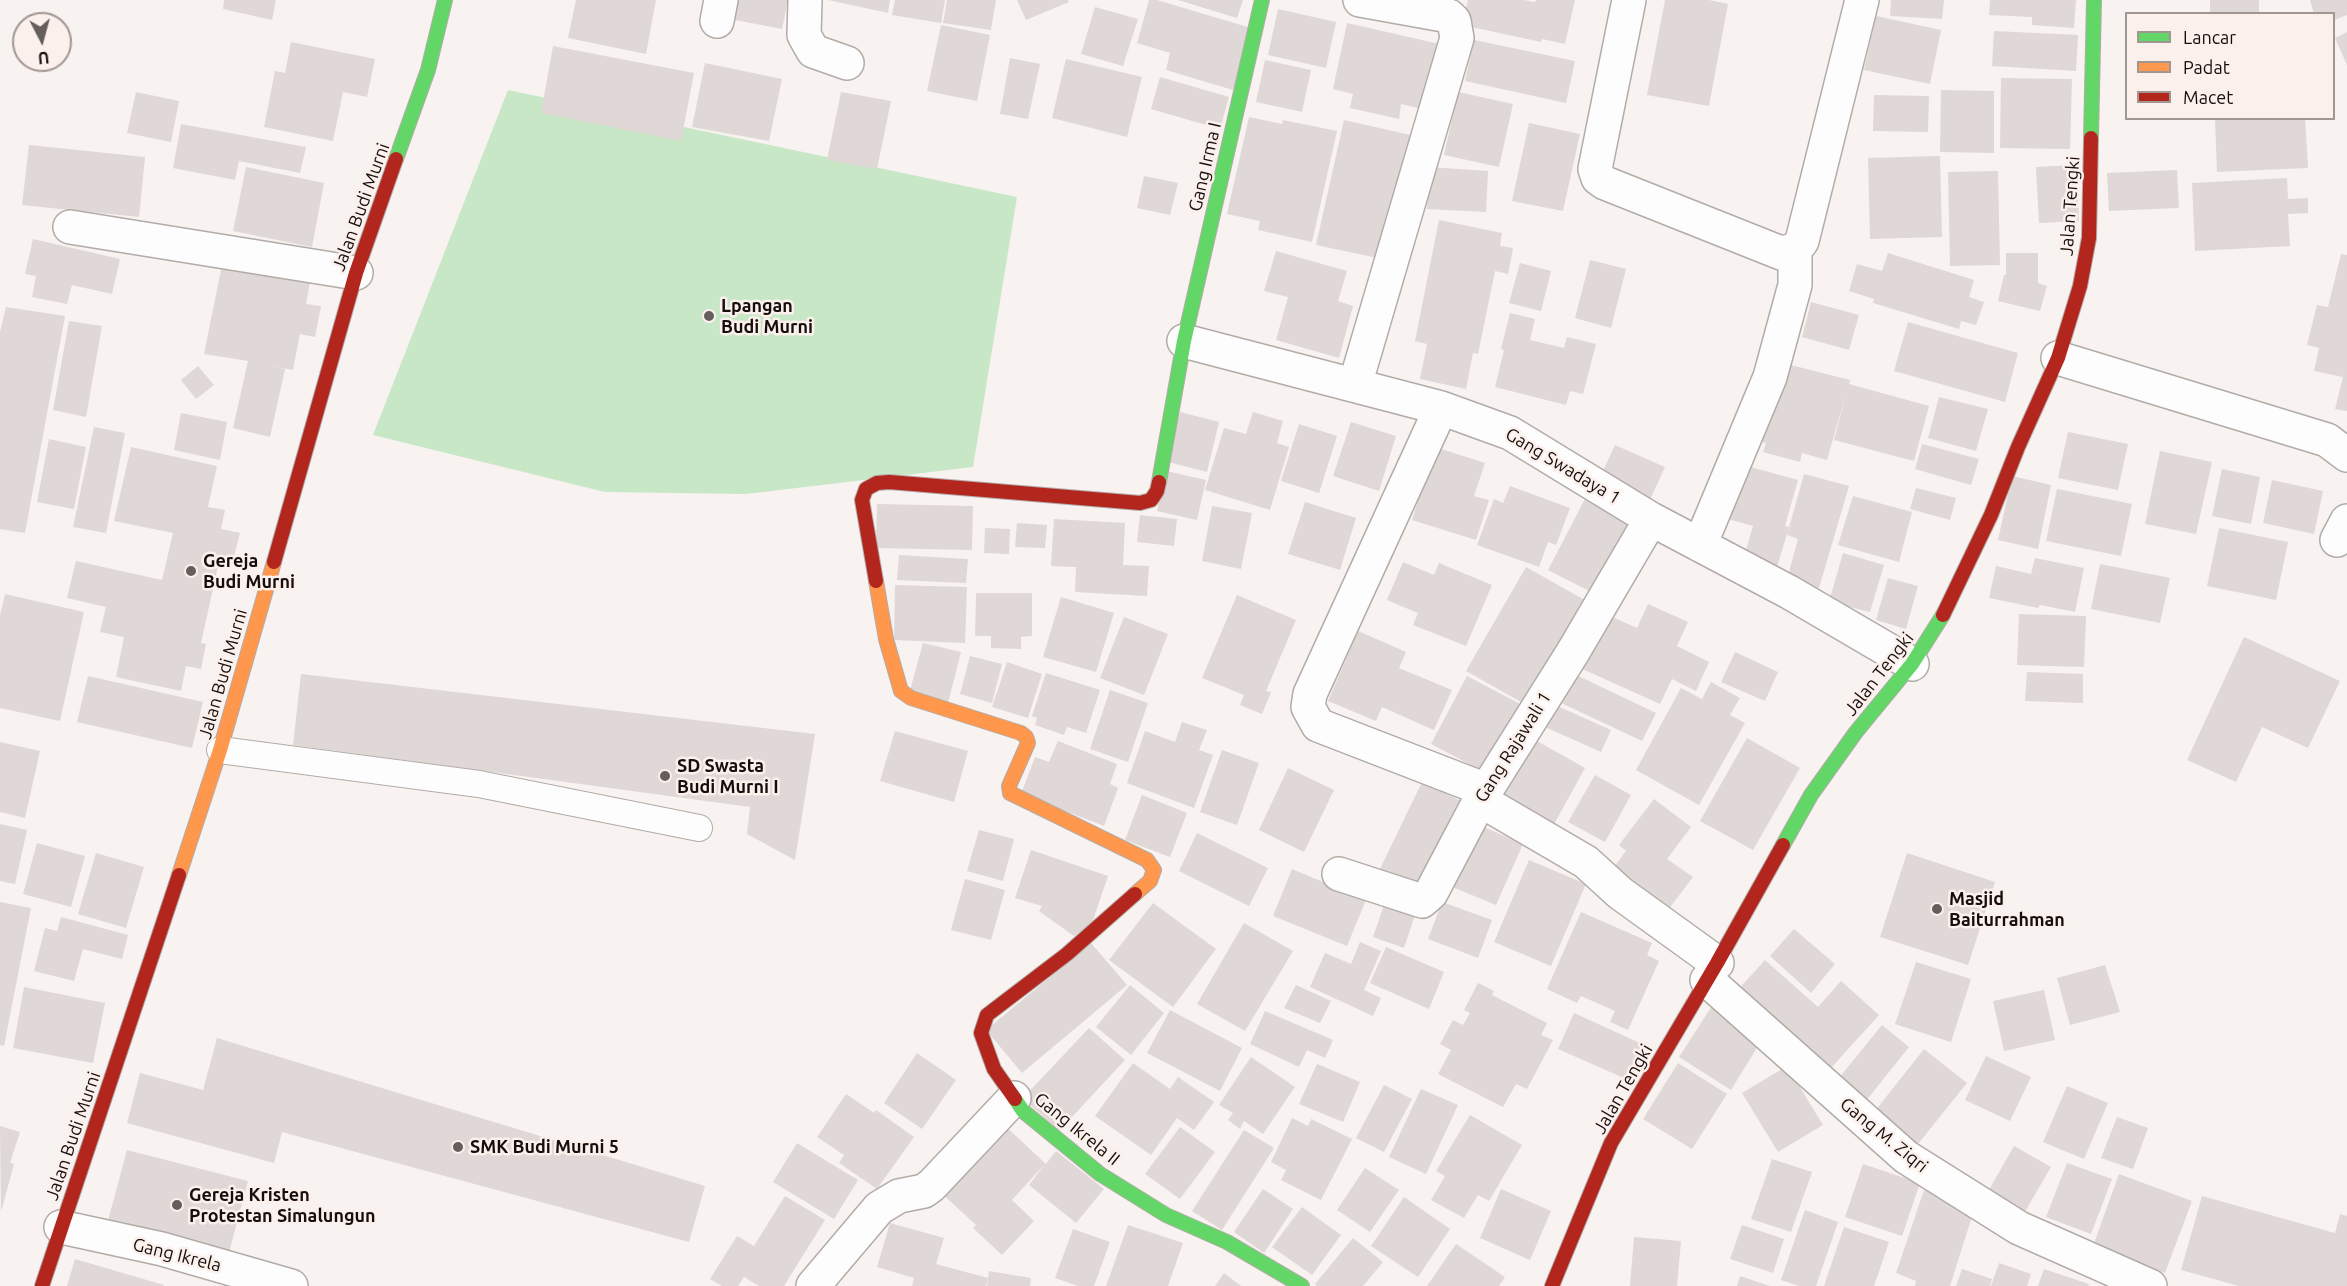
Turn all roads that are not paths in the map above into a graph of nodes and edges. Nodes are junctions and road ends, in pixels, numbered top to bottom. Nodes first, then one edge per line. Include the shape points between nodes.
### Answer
1 (445, 0) edge
2 (805, 0) edge
3 (1262, 0) edge
4 (1360, 0) edge
5 (1629, 0) edge
6 (1862, 0) edge
7 (2094, 0) edge
8 (1450, 8) edge
9 (847, 63) dead end
10 (70, 227) dead end
11 (1795, 250) junction
12 (356, 273) junction
13 (1184, 341) junction
14 (2058, 358) junction
15 (1354, 385) junction
16 (1441, 408) junction
17 (2347, 455) edge
18 (1652, 519) junction
19 (1700, 545) junction
20 (1912, 664) junction
21 (220, 750) junction
22 (1483, 795) junction
23 (699, 828) dead end
24 (1154, 870) joint
25 (1339, 874) dead end
26 (1712, 972) junction
27 (1014, 1098) junction
28 (61, 1227) junction
29 (42, 1286) edge
30 (291, 1286) edge
31 (813, 1286) edge
32 (1302, 1286) edge
33 (1552, 1286) edge
34 (2150, 1286) edge

1 - 12 street, Jalan Budi Murni via 428,69
2 - 9 street via 804,35 813,51
3 - 13 street, Gang Irma I
4 - 8 street
5 - 11 street via 1595,169 1598,178 1781,253
6 - 11 street via 1802,241
7 - 14 street, Jalan Tengki via 2089,238 2080,286
8 - 15 street via 1457,38
10 - 12 street
11 - 19 street via 1795,285 1770,377
12 - 21 street, Jalan Budi Murni
13 - 15 street, Gang Swadaya 1
13 - 24 street, Gang Irma I via 1172,417 1151,500 1140,503 889,482 866,489 862,500 886,639 900,692 1021,733 1028,743 1009,786 1011,793 1148,860
14 - 17 street via 2326,440
14 - 20 street, Jalan Tengki via 1947,608
15 - 16 street, Gang Swadaya 1
16 - 18 street, Gang Swadaya 1 via 1510,433
16 - 22 street, Gang M. Ziqri via 1310,694 1308,707 1318,725
18 - 19 street, Gang Swadaya 1
18 - 22 street, Gang Rajawali 1
19 - 20 street, Gang Swadaya 1
20 - 26 street, Jalan Tengki via 1811,795
21 - 23 lane via 479,784
21 - 28 street, Jalan Budi Murni
22 - 25 street, Gang Rajawali 1 via 1431,893 1422,901
22 - 26 street, Gang M. Ziqri via 1586,862
24 - 27 street, Gang Ikrela II via 1150,881 1067,954 987,1015 981,1033 994,1069
26 - 33 street, Jalan Tengki via 1611,1143
26 - 34 street, Gang M. Ziqri via 1906,1157 2019,1228
27 - 31 street via 932,1185 924,1191 899,1196 879,1208
27 - 32 street, Gang Ikrela II via 1023,1111 1100,1174 1166,1215 1227,1242
28 - 29 street, Jalan Budi Murni
28 - 30 street, Gang Ikrela

